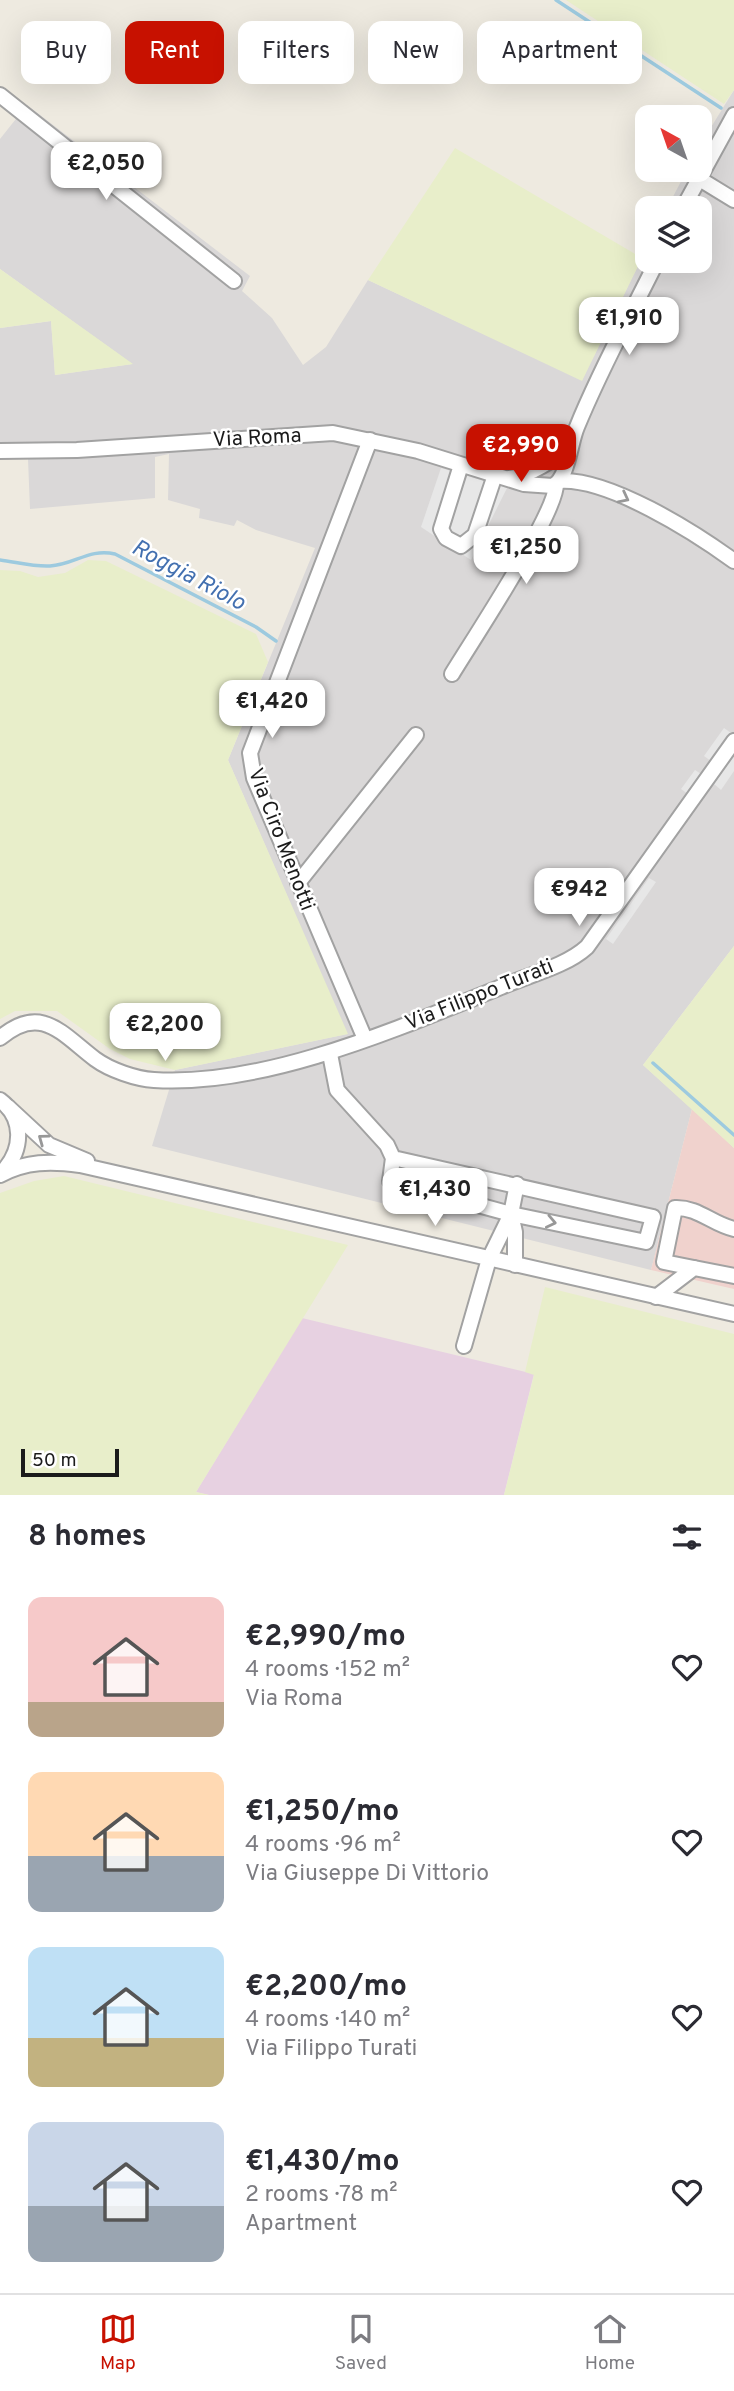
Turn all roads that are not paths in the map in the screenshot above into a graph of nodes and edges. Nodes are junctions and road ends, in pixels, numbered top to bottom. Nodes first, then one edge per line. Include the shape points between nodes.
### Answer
1 (0, 95) edge
2 (734, 115) edge
3 (712, 154) edge
4 (705, 182) edge
5 (734, 200) edge
6 (651, 273) edge
7 (234, 281) dead end
8 (370, 440) junction
9 (571, 440) junction
10 (0, 451) edge
11 (544, 463) junction
12 (461, 465) junction
13 (502, 477) junction
14 (556, 482) junction
15 (734, 561) edge
16 (452, 674) dead end
17 (416, 735) dead end
18 (734, 741) edge
19 (298, 883) junction
20 (0, 1038) edge
21 (365, 1039) junction
22 (330, 1054) junction
23 (3, 1101) edge
24 (393, 1158) junction
25 (0, 1174) edge
26 (128, 1176) junction
27 (517, 1184) junction
28 (511, 1214) junction
29 (734, 1229) edge
30 (489, 1259) junction
31 (515, 1265) junction
32 (694, 1268) junction
33 (734, 1276) edge
34 (656, 1297) junction
35 (734, 1314) edge
36 (464, 1346) dead end

1 - 7 street
2 - 3 street
4 - 5 street
6 - 9 street
8 - 10 street, Via Roma via 333,433
8 - 12 street, Via Roma
8 - 19 street, Via Ciro Menotti via 250,753 254,778
9 - 11 street via 559,455
9 - 14 street
11 - 13 street via 526,474
11 - 14 street via 558,465
11 - 14 street via 538,478
12 - 13 street, Via Roma
12 - 13 street via 441,529 446,538 461,546 475,535
13 - 14 street, Via Roma via 528,485
14 -> 15 street, Via Roma via 583,481 612,491 702,538
14 - 16 street via 553,502 529,547
17 - 19 street
18 - 21 street, Via Filippo Turati via 584,950
19 - 21 street, Via Ciro Menotti
20 - 22 street, Via Filippo Turati via 13,1027 34,1022 54,1026 97,1060 149,1080 191,1082
21 - 22 street, Via Filippo Turati
22 - 24 street via 337,1090 387,1145
23 - 25 street via 19,1131 14,1158
26 -> 23 street via 49,1145
24 - 27 street
24 - 28 street via 390,1181
25 - 26 street via 30,1163 54,1161
26 - 30 street
27 - 28 street
28 -> 27 street via 646,1242 653,1217
28 - 30 street
28 - 31 street via 516,1232
29 - 32 street via 687,1208 675,1208 664,1262
30 - 31 street
30 - 36 street
31 - 34 street
32 - 33 street
32 - 34 street
34 - 35 street

